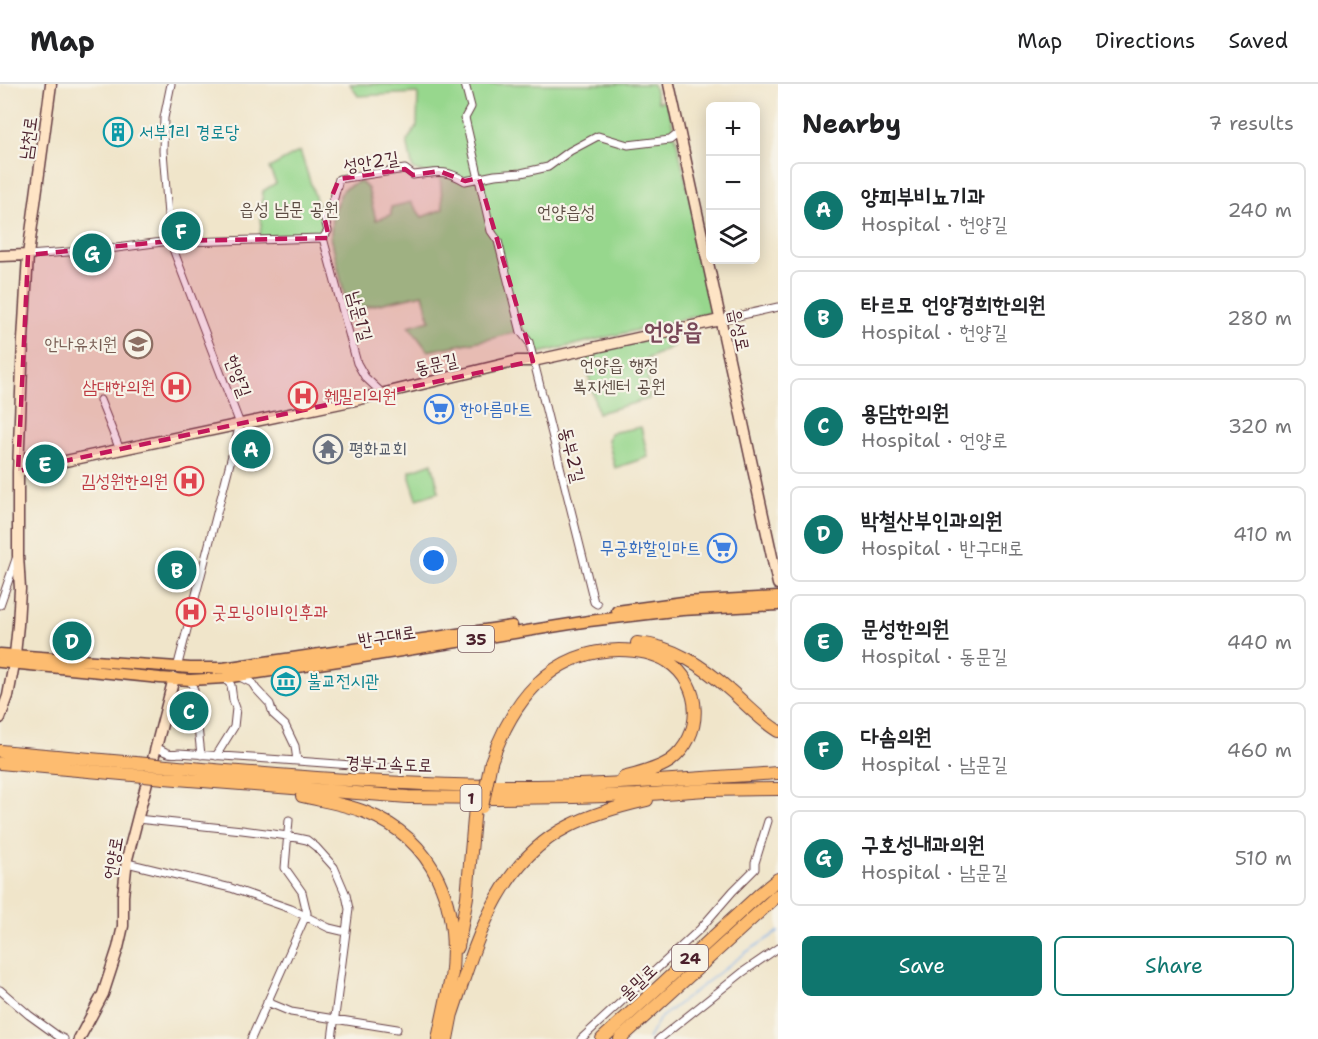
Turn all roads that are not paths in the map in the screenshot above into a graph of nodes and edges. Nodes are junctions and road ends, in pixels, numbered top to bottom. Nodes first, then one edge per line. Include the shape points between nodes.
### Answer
1 (51, 84) edge
2 (171, 84) edge
3 (465, 84) edge
4 (669, 84) edge
5 (679, 133) junction
6 (479, 178) junction
7 (323, 238) junction
8 (170, 240) junction
9 (28, 255) junction
10 (0, 256) edge
11 (778, 307) edge
12 (720, 320) junction
13 (533, 361) junction
14 (382, 393) junction
15 (100, 400) dead end
16 (240, 424) junction
17 (120, 450) junction
18 (18, 471) junction
19 (773, 539) edge
20 (18, 555) junction
21 (776, 571) edge
22 (778, 584) edge
23 (778, 597) edge
24 (597, 604) dead end
25 (0, 605) edge
26 (778, 605) edge
27 (0, 654) edge
28 (14, 659) junction
29 (0, 662) edge
30 (177, 667) junction
31 (237, 676) junction
32 (174, 678) junction
33 (224, 678) junction
34 (190, 680) junction
35 (0, 718) edge
36 (778, 731) edge
37 (156, 747) junction
38 (0, 751) edge
39 (201, 754) junction
40 (216, 756) junction
41 (297, 761) junction
42 (488, 762) junction
43 (0, 763) edge
44 (392, 768) dead end
45 (145, 770) junction
46 (166, 772) junction
47 (778, 773) edge
48 (588, 784) junction
49 (246, 785) junction
50 (778, 789) edge
51 (706, 790) junction
52 (478, 807) junction
53 (137, 819) junction
54 (289, 820) dead end
55 (768, 821) dead end
56 (288, 836) junction
57 (127, 863) junction
58 (778, 877) edge
59 (778, 895) edge
60 (306, 917) junction
61 (346, 932) junction
62 (778, 948) edge
63 (451, 979) junction
64 (1, 992) edge
65 (267, 1002) junction
66 (452, 1014) junction
67 (335, 1020) junction
68 (397, 1029) dead end
69 (599, 1032) edge
70 (64, 1039) edge
71 (79, 1039) edge
72 (251, 1039) edge
73 (332, 1039) edge
74 (438, 1039) edge
75 (447, 1039) edge
76 (581, 1039) edge
77 (620, 1039) edge
78 (659, 1039) edge

1 - 9 street, 남천로
2 - 8 street, 헌양길 via 163,151
3 - 6 street, 동부2길 via 471,107 465,118
4 - 5 street, 읍성로
5 - 6 street, 성안2길 via 670,140 628,145 598,136 548,167
5 - 12 street, 읍성로
6 - 7 street, 성안2길 via 465,181 439,171 413,175 405,169 339,179 324,216 328,231
6 - 13 street, 동부2길 via 491,231 498,241 521,332 529,342
7 - 8 street
7 - 14 street, 남문1길 via 357,363
8 - 9 street
8 - 16 street, 헌양길
9 - 10 street
9 - 18 street, 남천로
11 - 12 street
12 - 13 street, 동문길
12 - 19 street, 읍성로
13 - 14 street, 동문길 via 517,361
13 - 24 street, 동부2길
14 - 16 street, 동문길
15 - 17 street
16 - 17 street, 동문길
16 - 30 street, 헌양길
17 - 18 street, 동문길
18 - 20 street, 남천로
19 - 21 street, 읍성로
20 - 25 street
20 - 28 street, 남천로 via 20,589
21 - 22 street, 읍성로
23 - 30 main road, 반구대로 / 35 via 683,602 223,668
26 - 31 main road, 반구대로 / 35 via 682,610 589,621
27 - 28 main road, 반구대로 / 35
28 - 29 main road, 반구대로 / 35
28 - 30 main road, 반구대로 / 35
28 - 32 main road, 반구대로 / 35
28 - 35 street, 남천로
30 - 32 street, 헌양길
31 - 33 main road, 반구대로 / 35
31 - 41 street via 252,683 283,722 295,746
32 - 34 main road, 반구대로 / 35
32 - 37 street, 언양로
33 - 34 main road, 반구대로 / 35
33 - 40 street via 231,685 236,713 234,727
34 - 39 street
36 - 42 highway via 686,657 643,644 612,643 553,661 533,677 503,715
37 - 39 street via 167,754
37 - 53 street, 언양로
38 - 45 highway, 경부고속도로 / 1
39 - 40 street
40 - 41 street
41 - 44 street
42 - 48 highway via 522,699 560,666 600,651 615,650 644,652 667,661 686,679 694,697 695,722 687,743 661,765
42 - 52 highway, bridge
43 - 45 highway, 경부고속도로 / 1
45 - 46 highway, 경부고속도로 / 1, bridge
46 - 48 highway, 경부고속도로 / 1 via 498,786
46 - 49 highway, 경부고속도로 / 1
47 - 48 highway, 경부고속도로 / 1
49 - 51 highway, 경부고속도로 / 1 via 408,797 497,798
49 - 63 highway via 360,810 410,840 435,873 449,908 453,939
50 - 51 highway, 경부고속도로 / 1
51 - 66 highway via 598,813 567,826 536,848 508,879 489,910
52 - 63 highway via 464,919
52 - 66 highway via 471,917
53 - 56 street
53 - 57 street, 언양로
54 - 56 street
55 - 69 street via 755,869
56 - 60 street via 285,868 302,892
56 - 61 street via 307,840 334,867 349,909
57 - 60 street via 231,888
57 - 71 street, 언양로 via 118,948 103,994
58 - 69 highway, 울밀로 / 24
59 - 77 highway, 울밀로 / 24
60 - 61 street
60 - 65 street
61 - 67 street
62 - 78 street
63 - 74 highway
64 - 70 street
65 - 67 street via 291,1012
65 - 72 street
66 - 75 highway
67 - 68 street
67 - 73 street
69 - 76 street

